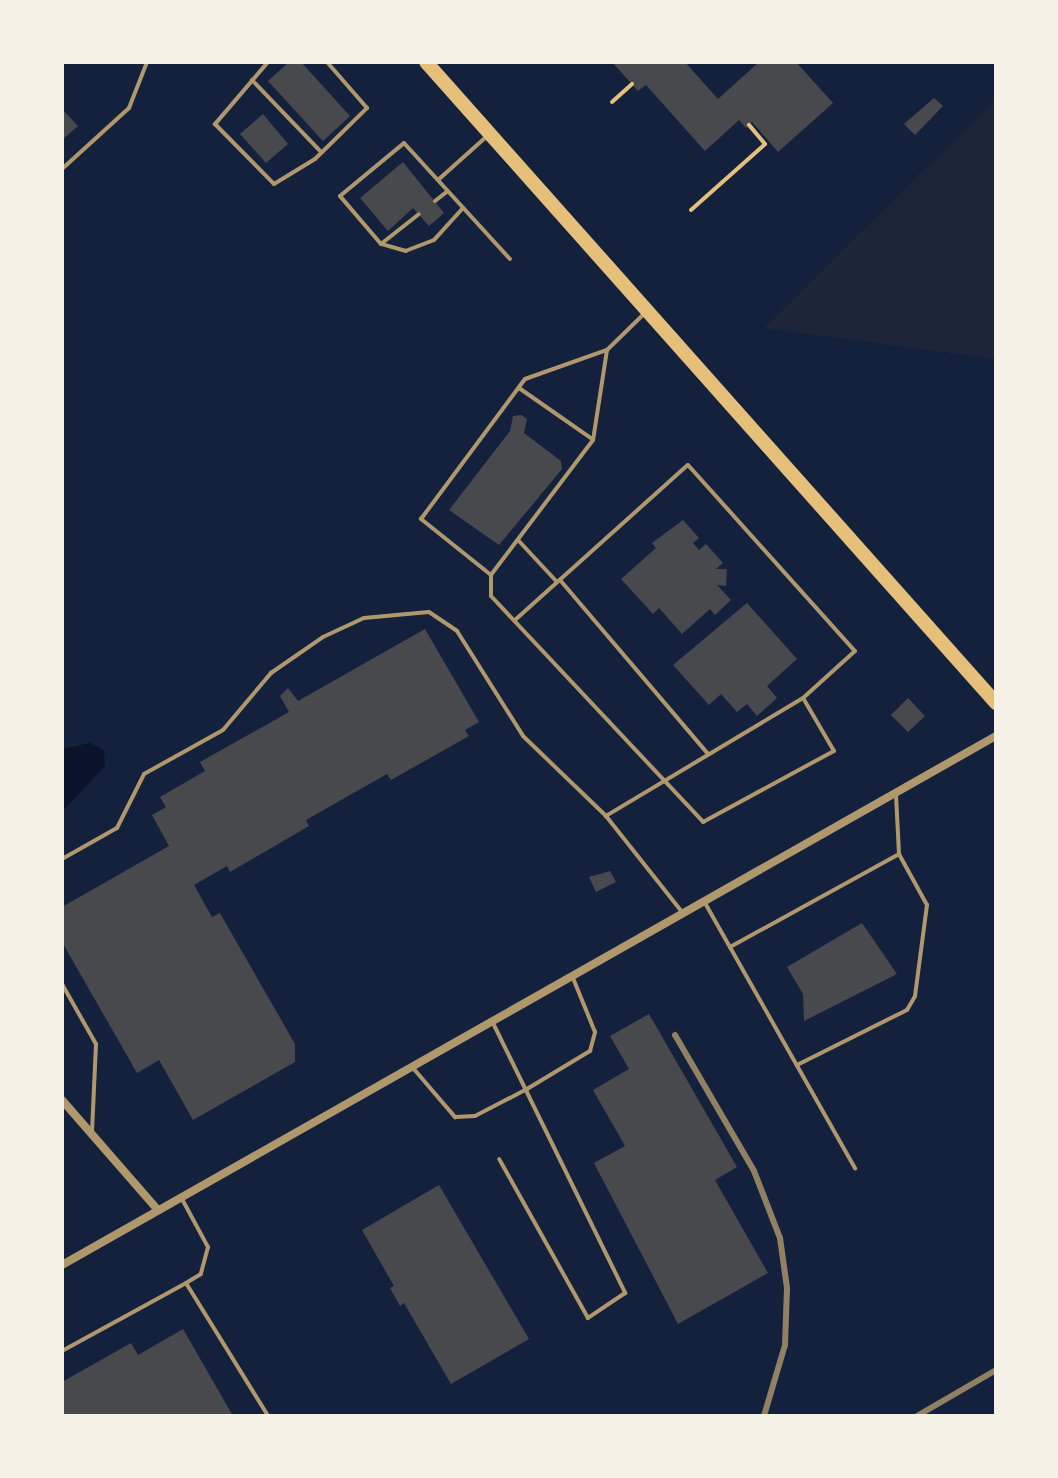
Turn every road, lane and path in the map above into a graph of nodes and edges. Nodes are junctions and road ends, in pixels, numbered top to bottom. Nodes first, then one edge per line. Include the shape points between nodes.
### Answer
1 (147, 62) edge
2 (268, 62) edge
3 (327, 62) edge
4 (426, 62) edge
5 (252, 80) junction
6 (632, 84) dead end
7 (612, 102) dead end
8 (749, 125) dead end
9 (490, 134) junction
10 (321, 152) junction
11 (62, 169) edge
12 (438, 180) junction
13 (448, 191) junction
14 (435, 201) dead end
15 (463, 208) junction
16 (691, 210) dead end
17 (419, 214) dead end
18 (381, 244) junction
19 (510, 259) dead end
20 (647, 310) junction
21 (607, 350) junction
22 (519, 388) junction
23 (593, 440) junction
24 (517, 540) junction
25 (491, 575) junction
26 (558, 581) junction
27 (515, 620) junction
28 (803, 698) junction
29 (996, 703) edge
30 (996, 736) edge
31 (708, 754) junction
32 (663, 781) junction
33 (896, 793) junction
34 (606, 816) junction
35 (899, 854) junction
36 (62, 859) edge
37 (704, 901) junction
38 (683, 913) junction
39 (730, 947) junction
40 (572, 976) junction
41 (62, 984) edge
42 (492, 1021) junction
43 (797, 1065) junction
44 (412, 1067) junction
45 (527, 1089) junction
46 (62, 1100) edge
47 (91, 1134) junction
48 (499, 1159) dead end
49 (855, 1168) dead end
50 (181, 1197) junction
51 (158, 1210) junction
52 (62, 1265) edge
53 (186, 1283) junction
54 (62, 1351) edge
55 (268, 1416) edge

1 - 11 lane via 129,108
2 - 5 lane
3 - 10 lane via 367,108
4 - 9 main road
5 - 10 lane
5 - 10 lane via 215,124 274,184
6 - 7 path
8 - 16 path via 765,144
9 - 12 lane
9 - 20 main road
12 - 13 lane
12 - 18 lane via 404,143 340,196
13 - 14 lane
13 - 15 lane
15 - 18 lane via 421,248 406,251
15 - 19 lane
17 - 18 lane
20 - 21 lane
20 - 29 main road
21 - 22 lane via 525,379
21 - 23 lane
22 - 23 lane
22 - 25 lane via 421,519
23 - 24 lane
24 - 25 lane
24 - 26 lane
25 - 27 lane via 491,596
26 - 27 lane
26 - 28 lane via 688,465 855,651
26 - 31 lane
27 - 32 lane
28 - 31 lane
28 - 32 lane via 834,751 703,822
30 - 33 street
31 - 32 lane
32 - 34 lane
33 - 35 lane
33 - 37 street
34 - 36 lane via 523,736 457,631 429,612 391,612 323,637 271,673 223,730 144,774 117,828
34 - 38 lane
35 - 39 lane
35 - 43 lane via 927,905 915,996 907,1010
37 - 38 street
37 - 39 lane
38 - 40 street
39 - 43 lane
40 - 42 street
40 - 45 lane via 595,1032 590,1051
41 - 47 lane via 96,1044
42 - 44 street
42 - 45 lane
43 - 49 lane
44 - 45 lane via 455,1117 475,1116
44 - 50 street
45 - 48 lane via 625,1293 588,1318
46 - 47 street
47 - 51 street
50 - 51 street
50 - 53 lane via 208,1247 201,1274
51 - 52 street
53 - 54 lane
53 - 55 lane

